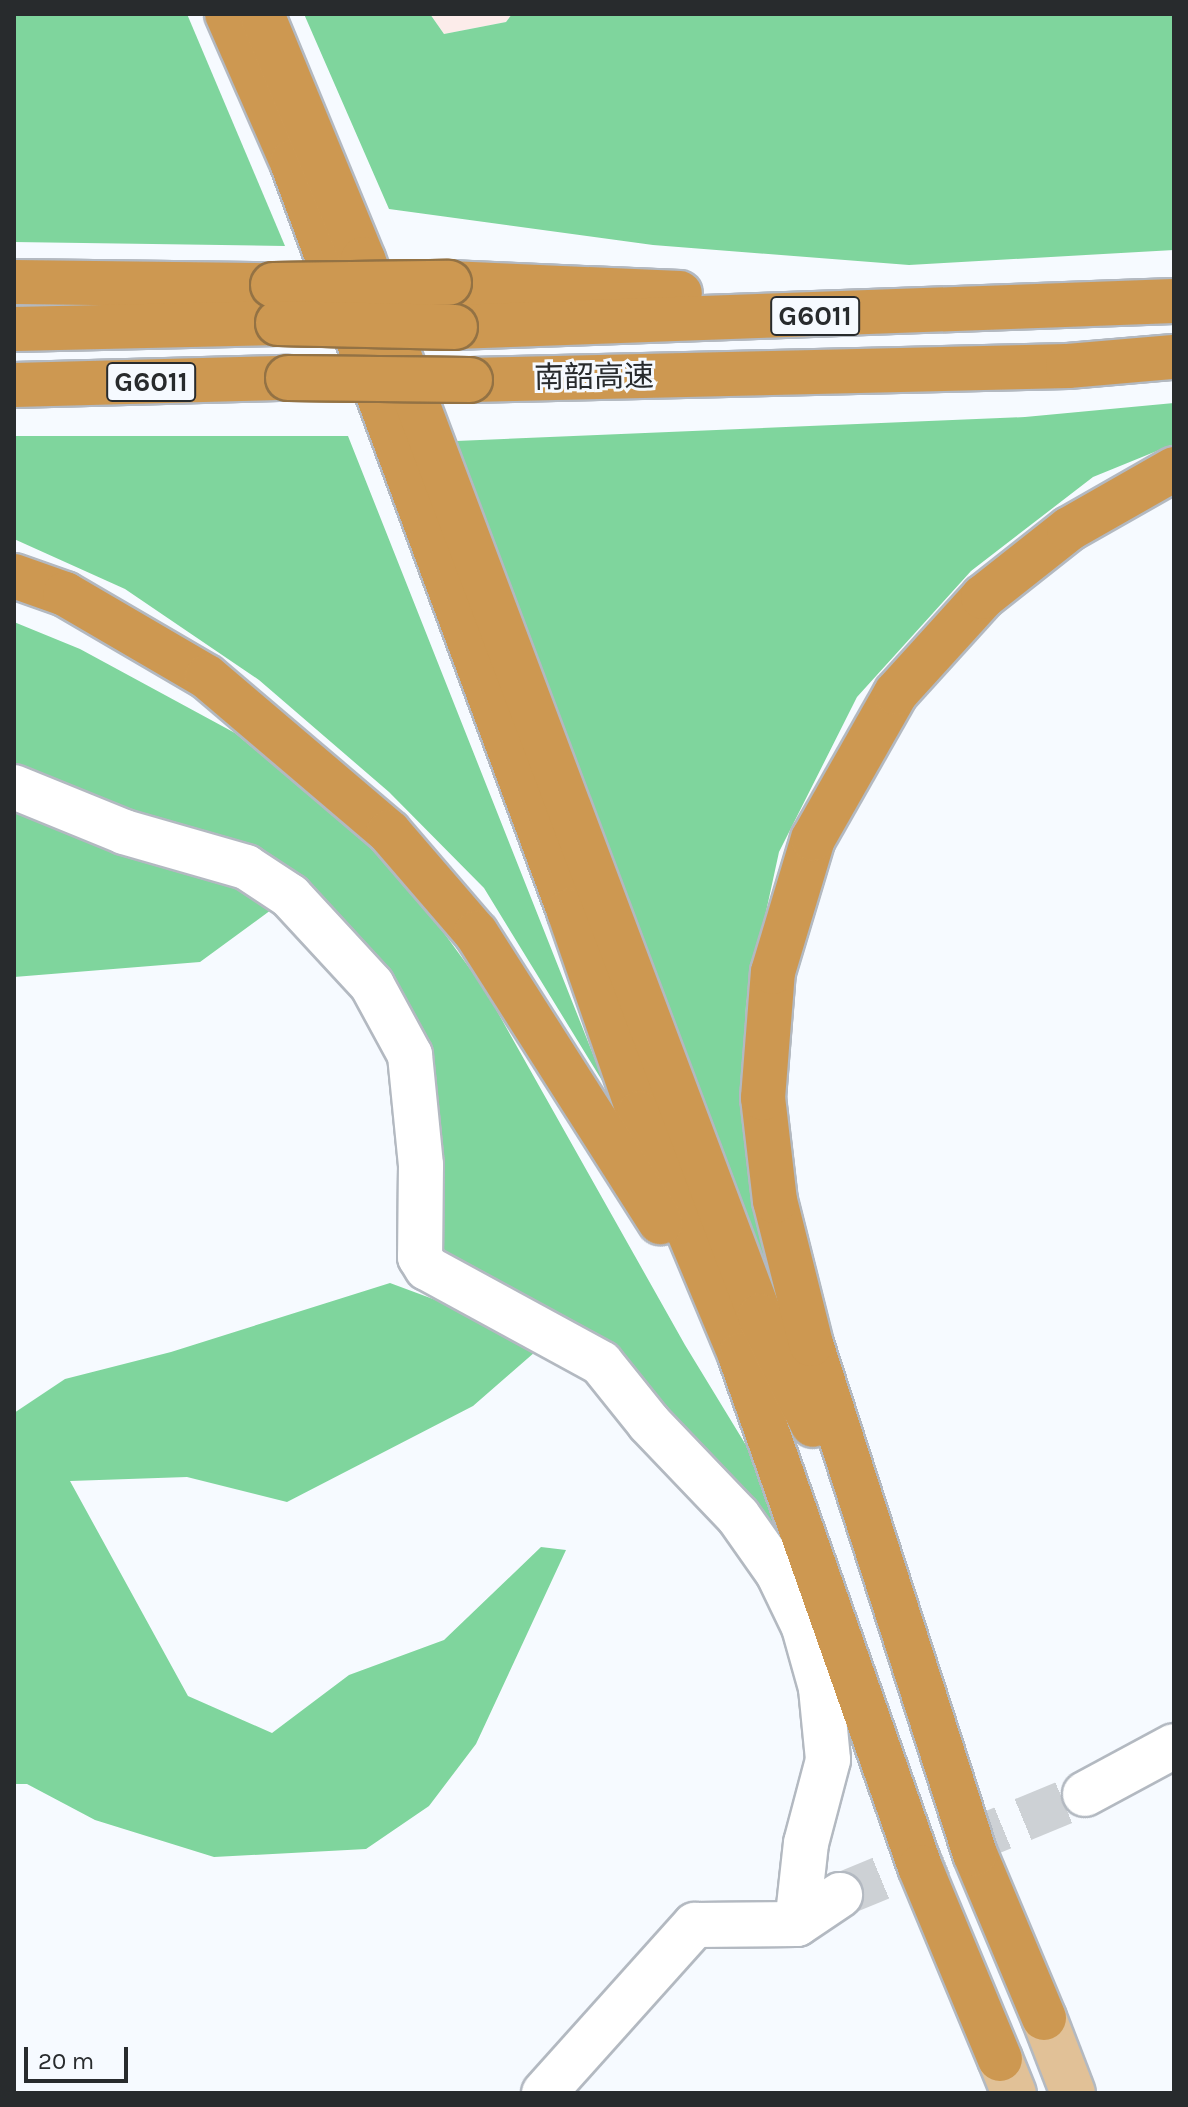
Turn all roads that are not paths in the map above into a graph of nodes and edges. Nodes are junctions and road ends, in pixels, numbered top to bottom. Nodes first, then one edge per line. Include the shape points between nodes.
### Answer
1 (227, 14) edge
2 (262, 14) edge
3 (14, 282) edge
4 (1174, 301) edge
5 (275, 304) junction
6 (1050, 309) junction
7 (14, 329) edge
8 (1174, 357) edge
9 (14, 385) edge
10 (1174, 469) edge
11 (14, 576) edge
12 (14, 787) edge
13 (740, 1355) junction
14 (878, 1557) junction
15 (1174, 1746) edge
16 (1085, 1794) tunnel mouth
17 (840, 1895) tunnel mouth
18 (797, 1924) junction
19 (1044, 2018) joint
20 (1007, 2076) edge
21 (544, 2093) edge
22 (1073, 2093) edge

1 - 13 highway via 297,177 639,1113
2 - 14 highway via 363,259 760,1316
3 - 5 highway
4 - 6 highway, 南韶高速 / G6011
5 - 6 highway, 南韶高速 / G6011, bridge via 455,327
5 - 6 highway, bridge via 449,283
5 - 7 highway, 南韶高速 / G6011
8 - 9 highway, 南韶高速 / G6011, bridge via 1068,366
10 - 14 highway via 1069,529 983,597 896,693 813,839 773,972 763,1098 775,1201 811,1344
11 - 13 highway via 65,594 207,677 389,832 476,933 595,1114
12 - 18 street via 124,832 246,867 310,916 372,985 410,1055 421,1165 420,1257 427,1268 601,1363 649,1423 738,1516 778,1573 804,1627 821,1688 828,1760 806,1843
13 - 20 highway via 920,1867
14 - 19 highway via 975,1854
15 - 16 street
17 - 18 street
18 - 21 street via 695,1925
19 - 22 main road

